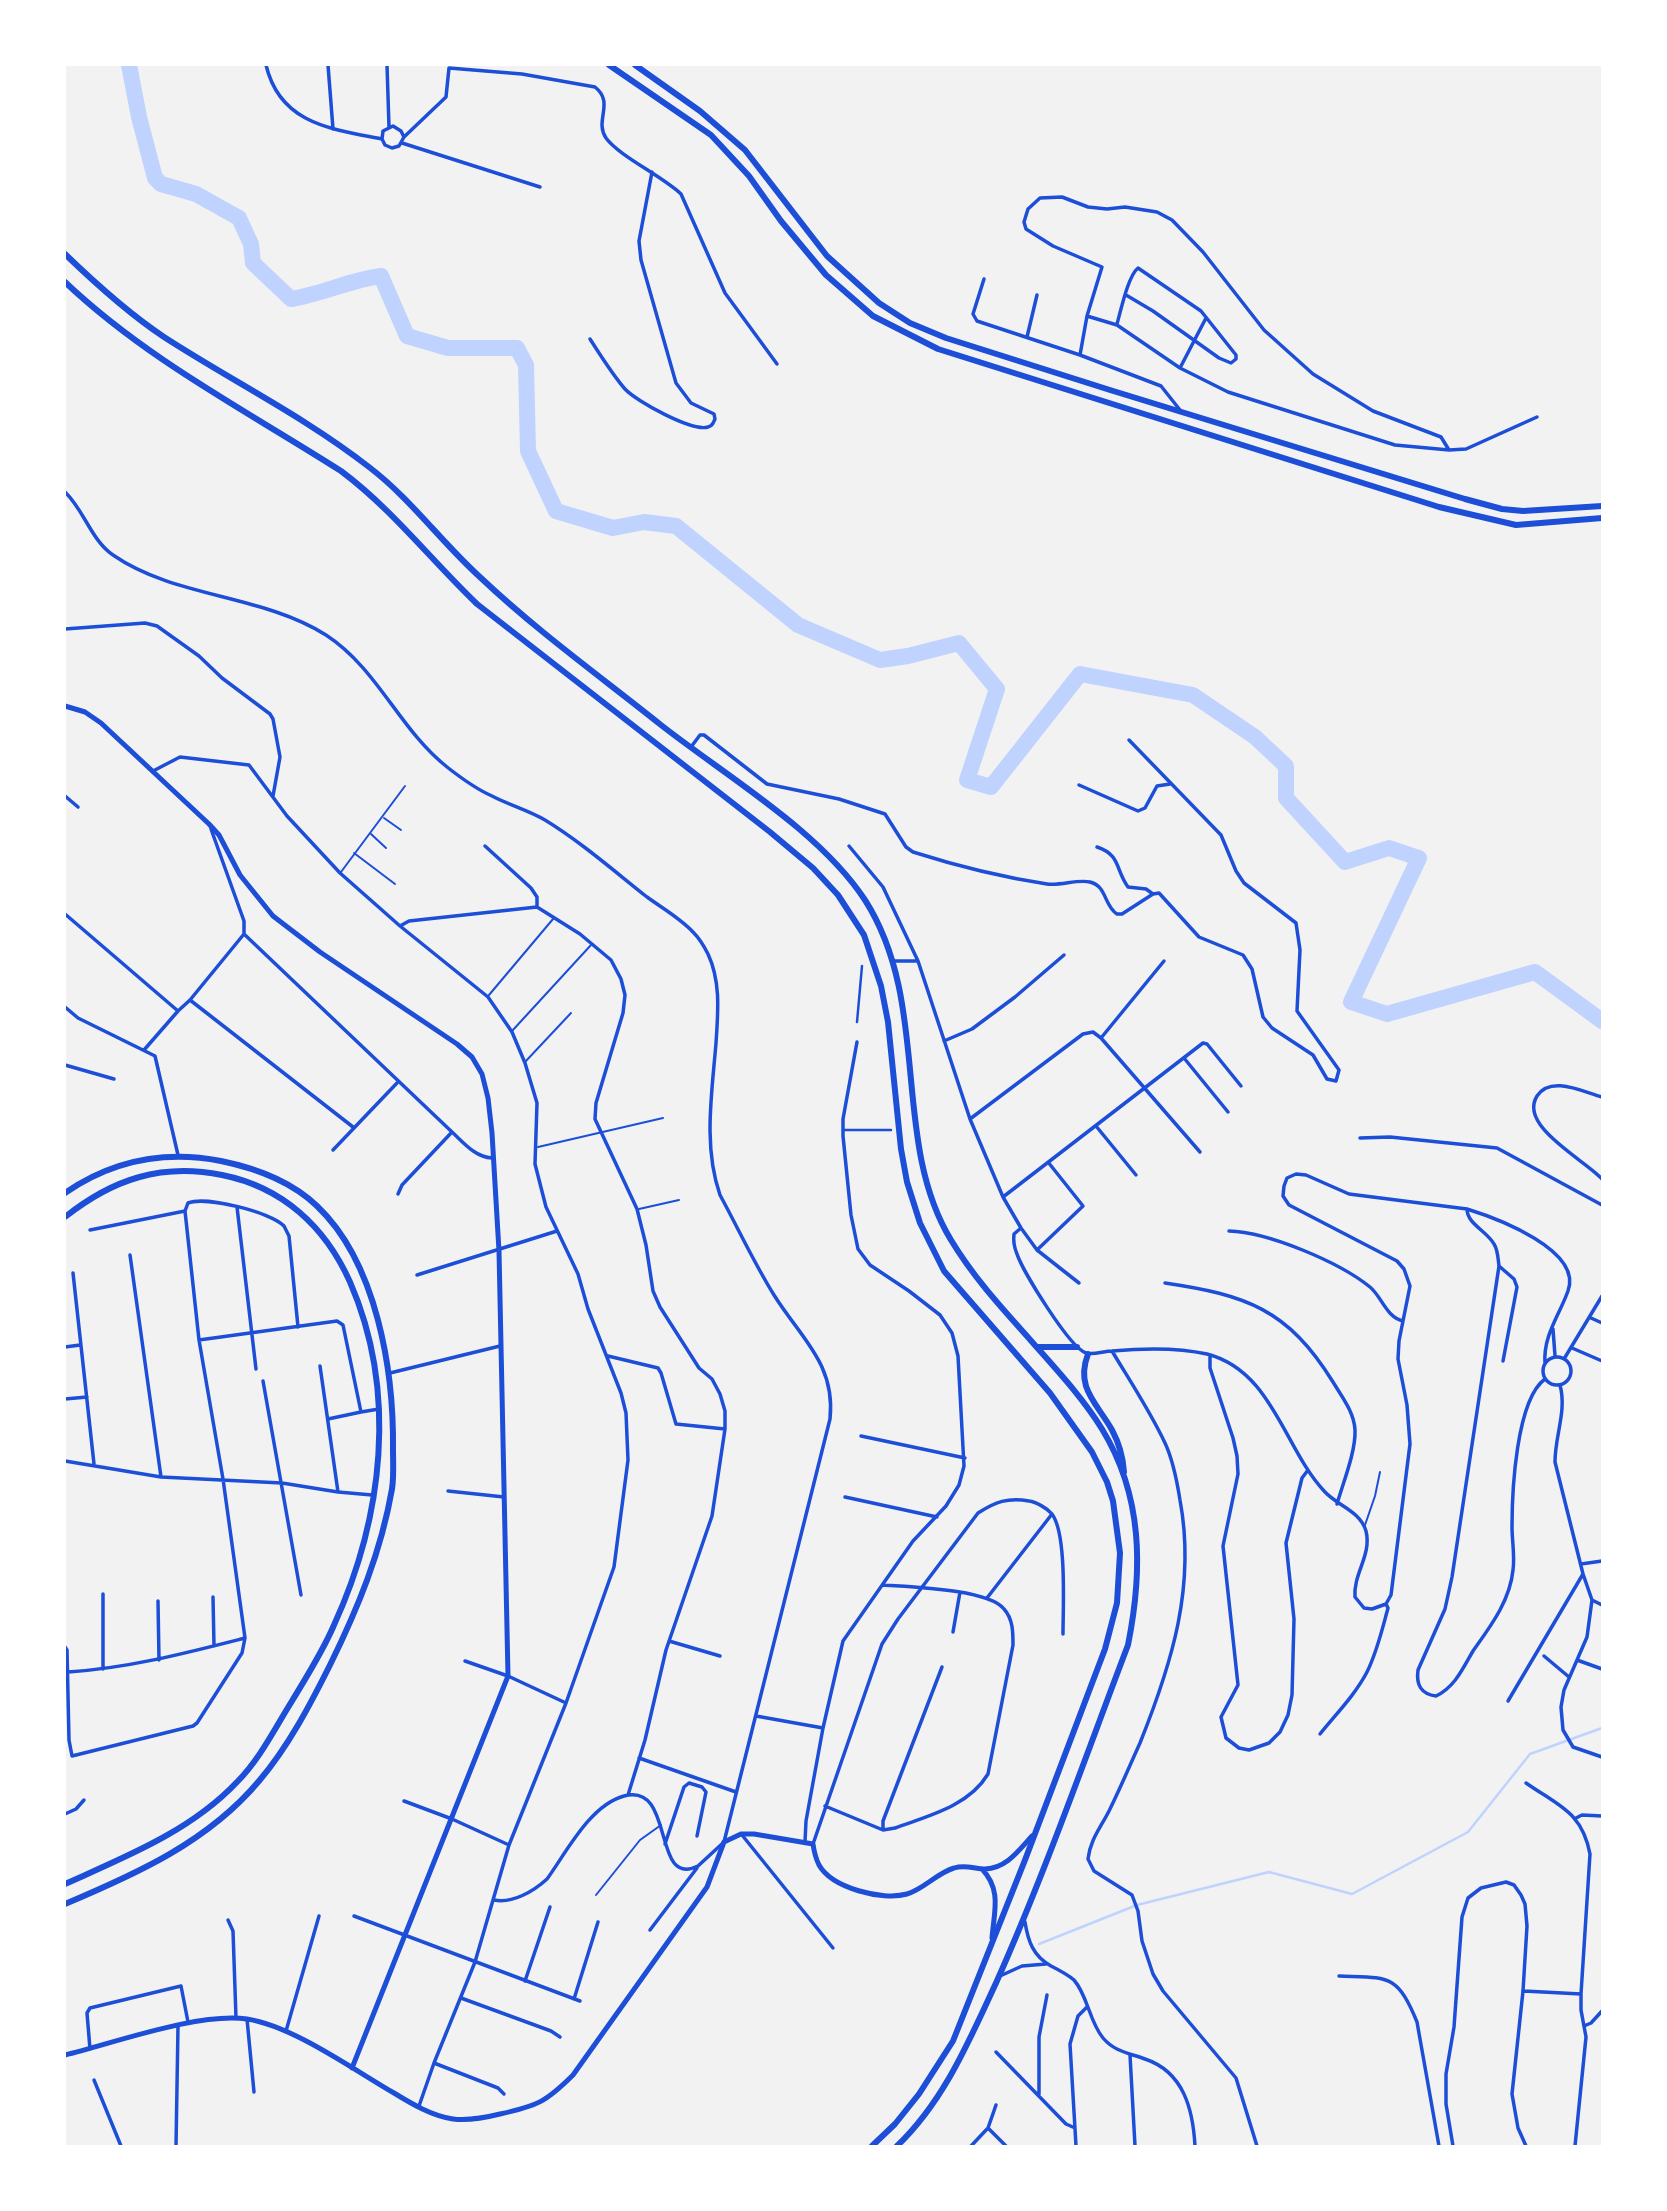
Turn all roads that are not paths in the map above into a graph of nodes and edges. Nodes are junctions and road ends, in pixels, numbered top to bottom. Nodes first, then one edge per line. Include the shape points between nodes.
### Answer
1 (266, 65) edge
2 (328, 65) edge
3 (387, 65) edge
4 (609, 65) edge
5 (635, 65) edge
6 (389, 127) junction
7 (333, 129) junction
8 (404, 137) junction
9 (382, 139) junction
10 (402, 143) junction
11 (652, 172) junction
12 (540, 187) dead end
13 (776, 192) junction
14 (768, 202) junction
15 (65, 254) edge
16 (984, 279) dead end
17 (65, 282) edge
18 (1037, 295) dead end
19 (1126, 295) junction
20 (1087, 316) junction
21 (1206, 318) junction
22 (1117, 325) junction
23 (1027, 337) junction
24 (590, 339) dead end
25 (1194, 341) junction
26 (1080, 355) junction
27 (777, 364) dead end
28 (1180, 368) junction
29 (1182, 412) junction
30 (1537, 417) dead end
31 (1449, 450) junction
32 (65, 492) edge
33 (1602, 506) edge
34 (1602, 518) edge
35 (65, 629) edge
36 (65, 706) edge
37 (1129, 740) dead end
38 (690, 748) junction
39 (151, 772) junction
40 (1170, 784) junction
41 (1079, 785) dead end
42 (405, 786) dead end
43 (65, 796) edge
44 (273, 798) junction
45 (78, 807) dead end
46 (383, 817) junction
47 (209, 824) junction
48 (401, 830) dead end
49 (369, 833) junction
50 (485, 846) dead end
51 (849, 846) dead end
52 (1097, 847) dead end
53 (386, 848) dead end
54 (354, 852) junction
55 (340, 873) junction
56 (395, 884) dead end
57 (1153, 894) junction
58 (537, 907) junction
59 (65, 914) edge
60 (554, 918) junction
61 (400, 926) junction
62 (244, 934) junction
63 (866, 942) junction
64 (592, 944) junction
65 (864, 954) dead end
66 (1064, 955) dead end
67 (893, 961) junction
68 (918, 961) junction
69 (1164, 961) dead end
70 (862, 966) dead end
71 (488, 997) junction
72 (190, 1000) junction
73 (65, 1007) edge
74 (178, 1011) junction
75 (571, 1013) dead end
76 (857, 1022) dead end
77 (512, 1032) junction
78 (1101, 1038) junction
79 (944, 1041) junction
80 (857, 1042) dead end
81 (144, 1050) junction
82 (1184, 1058) junction
83 (525, 1063) junction
84 (65, 1065) edge
85 (114, 1079) dead end
86 (397, 1082) junction
87 (1241, 1086) dead end
88 (1144, 1087) junction
89 (1602, 1097) edge
90 (1228, 1112) dead end
91 (663, 1118) dead end
92 (970, 1119) junction
93 (1096, 1126) junction
94 (353, 1127) junction
95 (843, 1130) junction
96 (891, 1130) dead end
97 (452, 1132) junction
98 (600, 1132) junction
99 (1360, 1138) dead end
100 (534, 1147) junction
101 (333, 1150) dead end
102 (1200, 1152) dead end
103 (178, 1154) junction
104 (492, 1158) junction
105 (1048, 1162) junction
106 (1136, 1175) dead end
107 (1602, 1179) edge
108 (65, 1193) edge
109 (398, 1194) dead end
110 (1003, 1197) junction
111 (679, 1200) dead end
112 (1602, 1205) edge
113 (237, 1206) junction
114 (637, 1209) junction
115 (1466, 1209) junction
116 (185, 1211) junction
117 (65, 1217) edge
118 (1021, 1228) junction
119 (90, 1230) dead end
120 (557, 1231) junction
121 (1229, 1231) dead end
122 (1037, 1250) junction
123 (499, 1251) junction
124 (130, 1255) dead end
125 (1499, 1266) junction
126 (73, 1273) dead end
127 (417, 1275) dead end
128 (1079, 1283) dead end
129 (1165, 1283) dead end
130 (1602, 1296) edge
131 (1591, 1318) junction
132 (1403, 1321) junction
133 (1602, 1323) edge
134 (298, 1327) junction
135 (1553, 1327) junction
136 (251, 1334) junction
137 (199, 1340) junction
138 (81, 1345) junction
139 (500, 1346) junction
140 (1077, 1346) junction
141 (65, 1347) edge
142 (1036, 1347) junction
143 (1572, 1348) junction
144 (1112, 1351) junction
145 (1088, 1354) junction
146 (1210, 1355) junction
147 (608, 1356) junction
148 (1555, 1357) junction
149 (1564, 1359) junction
150 (1503, 1361) dead end
151 (1602, 1361) edge
152 (1545, 1363) junction
153 (320, 1366) dead end
154 (256, 1369) dead end
155 (389, 1373) junction
156 (1545, 1379) junction
157 (264, 1381) dead end
158 (1560, 1385) junction
159 (88, 1397) junction
160 (65, 1399) edge
161 (379, 1409) junction
162 (360, 1412) junction
163 (328, 1419) junction
164 (726, 1429) junction
165 (861, 1436) dead end
166 (965, 1458) junction
167 (65, 1461) edge
168 (94, 1464) junction
169 (1308, 1469) junction
170 (1380, 1472) dead end
171 (161, 1477) junction
172 (223, 1479) junction
173 (1125, 1481) junction
174 (282, 1483) junction
175 (449, 1491) dead end
176 (338, 1492) junction
177 (374, 1495) junction
178 (504, 1497) junction
179 (845, 1497) dead end
180 (1337, 1503) junction
181 (1052, 1514) junction
182 (937, 1517) junction
183 (1364, 1526) junction
184 (1602, 1561) edge
185 (1581, 1564) junction
186 (1583, 1574) junction
187 (883, 1585) junction
188 (923, 1588) junction
189 (960, 1592) junction
190 (103, 1594) dead end
191 (301, 1595) dead end
192 (213, 1597) dead end
193 (987, 1598) junction
194 (1592, 1600) junction
195 (158, 1601) dead end
196 (1386, 1604) junction
197 (1602, 1605) edge
198 (953, 1632) dead end
199 (1063, 1634) dead end
200 (245, 1639) junction
201 (669, 1641) junction
202 (214, 1646) junction
203 (66, 1649) edge
204 (720, 1656) dead end
205 (1544, 1656) dead end
206 (159, 1660) junction
207 (1577, 1660) junction
208 (465, 1661) dead end
209 (942, 1667) dead end
210 (1602, 1669) edge
211 (103, 1670) junction
212 (68, 1672) junction
213 (509, 1676) junction
214 (1569, 1677) junction
215 (1508, 1701) dead end
216 (566, 1703) junction
217 (66, 1705) edge
218 (756, 1716) junction
219 (823, 1728) junction
220 (1320, 1734) dead end
221 (67, 1742) edge
222 (1602, 1757) edge
223 (639, 1758) junction
224 (1526, 1783) dead end
225 (737, 1792) junction
226 (628, 1795) junction
227 (85, 1800) dead end
228 (404, 1801) dead end
229 (825, 1806) junction
230 (65, 1814) edge
231 (1602, 1816) edge
232 (1576, 1818) junction
233 (452, 1819) junction
234 (662, 1825) junction
235 (883, 1830) junction
236 (741, 1834) junction
237 (697, 1836) dead end
238 (1032, 1836) junction
239 (724, 1842) junction
240 (805, 1842) junction
241 (813, 1844) junction
242 (509, 1845) junction
243 (664, 1846) junction
244 (698, 1866) junction
245 (982, 1869) junction
246 (65, 1884) edge
247 (596, 1895) dead end
248 (494, 1900) junction
249 (65, 1904) edge
250 (550, 1907) dead end
251 (319, 1916) dead end
252 (354, 1916) dead end
253 (1024, 1918) junction
254 (228, 1920) dead end
255 (598, 1922) dead end
256 (650, 1930) dead end
257 (405, 1935) junction
258 (992, 1941) junction
259 (833, 1948) dead end
260 (475, 1962) junction
261 (1048, 1964) junction
262 (1339, 1976) dead end
263 (998, 1977) junction
264 (525, 1981) junction
265 (1523, 1991) junction
266 (1581, 1994) junction
267 (1047, 1995) dead end
268 (461, 1998) junction
269 (1087, 2007) junction
270 (1602, 2011) edge
271 (236, 2018) junction
272 (247, 2019) junction
273 (188, 2024) junction
274 (178, 2026) junction
275 (1584, 2026) junction
276 (286, 2031) junction
277 (560, 2037) dead end
278 (90, 2049) junction
279 (996, 2052) dead end
280 (65, 2055) edge
281 (1130, 2055) junction
282 (434, 2063) junction
283 (352, 2068) junction
284 (94, 2080) dead end
285 (254, 2092) dead end
286 (504, 2094) dead end
287 (1039, 2094) junction
288 (996, 2105) dead end
289 (419, 2107) junction
290 (988, 2128) junction
291 (1075, 2128) junction
292 (121, 2146) edge
293 (176, 2146) edge
294 (872, 2146) edge
295 (897, 2146) edge
296 (971, 2146) edge
297 (1006, 2146) edge
298 (1076, 2146) edge
299 (1135, 2146) edge
300 (1195, 2146) edge
301 (1257, 2146) edge
302 (1439, 2146) edge
303 (1453, 2146) edge
304 (1525, 2146) edge
305 (1576, 2146) edge

1 - 7 street via 273,89 292,110
2 - 7 street
3 - 6 street
4 - 14 main road via 711,135
5 - 13 main road via 745,150
6 - 8 street via 399,128
6 - 9 street
7 - 9 street
8 - 10 street
8 - 11 street via 446,97 449,68 522,74 595,87 605,101 605,136
9 - 10 street via 392,148
10 - 12 street
11 - 24 street via 639,241 641,260 676,383 691,403 714,414 713,424 696,427 627,391
11 - 27 street via 681,194 725,293
13 - 14 main road
13 - 29 main road via 828,256 879,303 910,323
14 - 34 main road via 826,275 873,316 938,349 1439,507 1516,525
15 - 38 main road via 99,288 161,335 367,465 512,606
16 - 23 street via 973,314 977,321
17 - 63 main road via 147,349 361,486 477,604 813,868 851,914
18 - 23 street
19 - 21 street via 1138,268
19 - 22 street
19 - 25 street
20 - 22 street
20 - 26 street
20 - 31 street via 1102,267 1026,229 1028,209 1040,198 1062,197 1088,207 1157,212 1172,220 1264,330 1313,374 1373,411 1441,437
21 - 25 street
21 - 25 street via 1236,359 1231,363
22 - 28 street
23 - 26 street
25 - 28 street
26 - 29 street via 1161,386
28 - 31 street via 1227,391 1395,445
29 - 33 main road via 1502,509
30 - 31 street via 1466,449
32 - 218 street via 111,554 182,585 270,609 325,635 363,666 420,742 447,767 490,796 560,830 685,924 704,945 718,993 710,1127 716,1184 773,1294 820,1361 830,1392 830,1419
35 - 44 street via 151,624 199,656 273,719 280,757
36 - 39 street via 94,717
37 - 40 street
38 - 57 street via 704,735 766,784 881,812 913,852 977,872 1046,884 1089,881 1100,887 1117,914
38 - 67 main road via 785,819 842,869 867,903
39 - 44 street via 180,757 241,763 249,765
39 - 47 street
40 - 41 street via 1157,786 1145,808 1138,811
40 - 57 street via 1221,835 1244,883 1296,923 1300,950 1297,1011 1339,1070 1336,1080 1327,1079 1313,1055 1263,1017 1252,969 1243,955 1199,937 1164,897
42 - 46 lane
43 - 45 street
44 - 55 street
46 - 48 lane
46 - 49 lane
47 - 62 street via 244,921
47 - 104 street via 240,875 273,916 472,1057 486,1085
49 - 53 lane
49 - 54 lane
50 - 58 street via 531,888
51 - 68 street via 883,887
52 - 57 street via 1114,857 1128,887 1146,888
54 - 55 lane
54 - 56 lane
55 - 61 street
58 - 60 street
58 - 61 street via 409,921
59 - 74 street
60 - 64 street
60 - 71 lane
61 - 71 street
62 - 72 street
62 - 86 street
63 - 65 street
63 - 238 main road via 888,1022 901,1149 920,1223 944,1271 1050,1393 1092,1451 1107,1482 1117,1524 1120,1577 1105,1649
64 - 77 lane
64 - 98 street via 611,960 625,995 596,1103
66 - 79 street via 972,1030
67 - 68 street
67 - 142 main road via 900,983 920,1146 935,1207 962,1258
68 - 79 street
69 - 78 street
70 - 76 street
71 - 77 street
72 - 74 street
72 - 94 street
73 - 81 street
74 - 81 street
75 - 83 lane
77 - 83 street
78 - 88 street
78 - 92 street via 1093,1032 1083,1034
79 - 92 street
80 - 95 street
81 - 103 street via 157,1062
82 - 87 street via 1205,1043
82 - 88 street
82 - 90 street
83 - 100 street via 537,1103
84 - 85 street
86 - 94 street
86 - 97 street
88 - 93 street
88 - 102 street
89 - 107 street via 1551,1086 1539,1094 1533,1112 1537,1124
91 - 98 lane
92 - 110 street
93 - 105 street
93 - 106 street
94 - 101 street
95 - 96 street
95 - 166 street via 851,1216 861,1255 940,1315 953,1333
97 - 104 street via 474,1152
97 - 109 street
98 - 100 lane
98 - 114 street
99 - 112 street via 1497,1148
100 - 120 street via 545,1207
103 - 108 main road via 121,1165
103 - 155 main road via 246,1166 281,1181 316,1205 351,1252 364,1280
104 - 123 street
105 - 110 street
105 - 122 street via 1083,1206
110 - 118 street
111 - 114 lane
113 - 116 street via 195,1200
113 - 134 street via 285,1227
113 - 136 street
114 - 164 street via 653,1291 720,1394
115 - 125 street via 1470,1220 1496,1246
115 - 132 street via 1349,1194 1306,1175 1287,1178 1283,1196 1289,1205 1377,1249 1404,1269 1409,1286
115 - 135 street via 1542,1242 1565,1263 1569,1288
116 - 119 street
116 - 137 street
117 - 161 main road via 116,1184 155,1172 209,1172 260,1186 302,1214 338,1256 366,1328
118 - 122 street
118 - 140 street via 1013,1243 1020,1263
120 - 123 street
120 - 147 street
121 - 132 street via 1265,1237 1345,1270 1372,1288 1390,1313
122 - 128 street
123 - 127 street
123 - 139 street
124 - 171 street
125 - 150 street via 1517,1287
125 - 156 street via 1452,1577 1445,1609 1416,1681 1429,1695 1445,1692 1453,1684 1499,1612 1514,1570 1518,1439 1533,1391
126 - 138 street
129 - 180 street via 1219,1292 1253,1305 1277,1318 1317,1357 1348,1407 1355,1431
130 - 131 street
131 - 133 street
131 - 143 street
132 - 196 street via 1398,1359 1410,1444 1391,1595
134 - 136 street
134 - 162 street via 337,1321 343,1325
135 - 148 street
135 - 152 street via 1547,1336
136 - 137 street
136 - 154 street
137 - 172 street
138 - 141 street
138 - 159 street
139 - 155 street
139 - 178 street
140 - 142 main road
140 - 145 street
142 - 173 main road via 1087,1406
143 - 149 street
143 - 151 street
144 - 145 street
144 - 146 street via 1175,1349
144 - 301 street via 1166,1446 1185,1527 1186,1569 1179,1623 1164,1674 1140,1743 1093,1838 1088,1859 1098,1874 1132,1895 1153,1974 1237,2078
145 - 173 main road via 1085,1385 1120,1447
146 - 169 street via 1232,1366 1259,1389
146 - 169 street via 1237,1456 1238,1474 1223,1551 1238,1685 1221,1717 1226,1738 1239,1748 1257,1749 1269,1743 1288,1715 1294,1619 1286,1543
147 - 164 street via 658,1368 676,1424
147 - 216 street via 626,1413 627,1473 614,1567
148 - 149 street
148 - 152 street
149 - 158 street via 1570,1376
152 - 156 street
153 - 163 street
155 - 249 main road via 393,1486 374,1565 314,1696 282,1749 241,1801 199,1837 163,1859
156 - 158 street
157 - 174 street
158 - 185 street via 1564,1408 1555,1462
159 - 160 street
159 - 168 street
161 - 162 street
161 - 177 main road
162 - 163 street
163 - 176 street
164 - 201 street via 712,1516
165 - 166 street
166 - 182 street via 959,1485
167 - 168 street
168 - 171 street
169 - 180 street
170 - 183 lane
171 - 172 street
172 - 174 street
172 - 200 street
173 - 253 main road via 1136,1527 1139,1568 1128,1645
174 - 176 street
174 - 191 street
175 - 178 street
176 - 177 street
177 - 246 main road via 360,1555 334,1626 257,1758 237,1782 192,1819
178 - 213 street
179 - 182 street
180 - 183 street
181 - 188 street via 1035,1502 1013,1498 995,1502 978,1513
181 - 193 street
181 - 199 street via 1061,1547
182 - 187 street via 913,1541
183 - 196 street via 1367,1546 1356,1577 1355,1597 1364,1608
184 - 185 street
185 - 186 street
186 - 194 street
186 - 215 street
187 - 188 street
187 - 219 street via 843,1640
188 - 189 street
188 - 229 street via 882,1644
189 - 193 street
189 - 198 street
190 - 211 street
192 - 202 street
193 - 235 street via 1005,1610 1013,1633 988,1774 980,1787 956,1803
194 - 197 street
194 - 207 street via 1587,1637
195 - 206 street
196 - 220 street via 1376,1653 1367,1672
200 - 202 street
200 - 221 street via 242,1653 197,1723 72,1756
201 - 204 street
201 - 223 street
202 - 206 street
203 - 212 street
205 - 214 street
206 - 211 street
207 - 210 street
207 - 214 street
208 - 213 street
209 - 235 street
211 - 212 street
212 - 217 street
213 - 216 street
213 - 233 street
214 - 222 street via 1562,1707 1563,1730 1571,1744
216 - 242 street
217 - 221 street
218 - 219 street
218 - 225 street
219 - 240 street
223 - 225 street
223 - 226 street
224 - 232 street
225 - 239 street
226 - 234 street via 650,1802
226 - 248 street via 607,1805 586,1824 547,1880 504,1901
227 - 230 street
228 - 233 street
229 - 235 street
229 - 241 street
231 - 232 street
232 - 266 street via 1590,1854
233 - 242 street
233 - 257 street
234 - 243 street
234 - 247 lane via 640,1840
236 - 239 street
236 - 240 street
236 - 259 street
237 - 243 street via 705,1792 689,1783
238 - 245 street via 1004,1863
238 - 258 main road
239 - 244 street
239 - 289 street via 707,1887 573,2075 549,2098 522,2110 474,2119 443,2117
240 - 241 street
241 - 245 street via 819,1864 833,1879 880,1896 913,1892 956,1867
242 - 248 street
243 - 244 street via 680,1867
244 - 256 street
245 - 258 street via 995,1891
248 - 260 street
250 - 264 street
251 - 276 street
252 - 257 street
253 - 261 street via 1030,1945
253 - 263 main road
254 - 271 street via 233,1931
255 - 264 street via 577,2000
257 - 260 street
257 - 283 street
258 - 294 main road via 953,2041 919,2094
260 - 264 street
260 - 268 street
261 - 263 street via 1022,1966
261 - 269 street via 1072,1979
262 - 302 street via 1397,1984 1410,2004
263 - 295 main road via 969,2045 933,2105
265 - 266 street
265 - 303 street via 1525,1904 1514,1885 1497,1883 1481,1888 1468,1898 1462,1917 1446,2074
265 - 304 street via 1512,2094
266 - 275 street
267 - 287 street via 1039,2036
268 - 277 street
268 - 282 street
269 - 281 street via 1102,2036
269 - 291 street via 1078,2016 1070,2043
270 - 275 street
271 - 272 street
271 - 273 street
272 - 276 street
272 - 285 street
273 - 274 street
273 - 278 street via 181,1986 90,2008
274 - 278 street
274 - 293 street
275 - 305 street
276 - 283 street
278 - 280 street
279 - 287 street
281 - 299 street
281 - 300 street via 1162,2067 1178,2083 1190,2105
282 - 286 street
282 - 289 street
283 - 289 street
284 - 292 street
287 - 291 street
288 - 290 street
290 - 296 street
290 - 297 street
291 - 298 street

